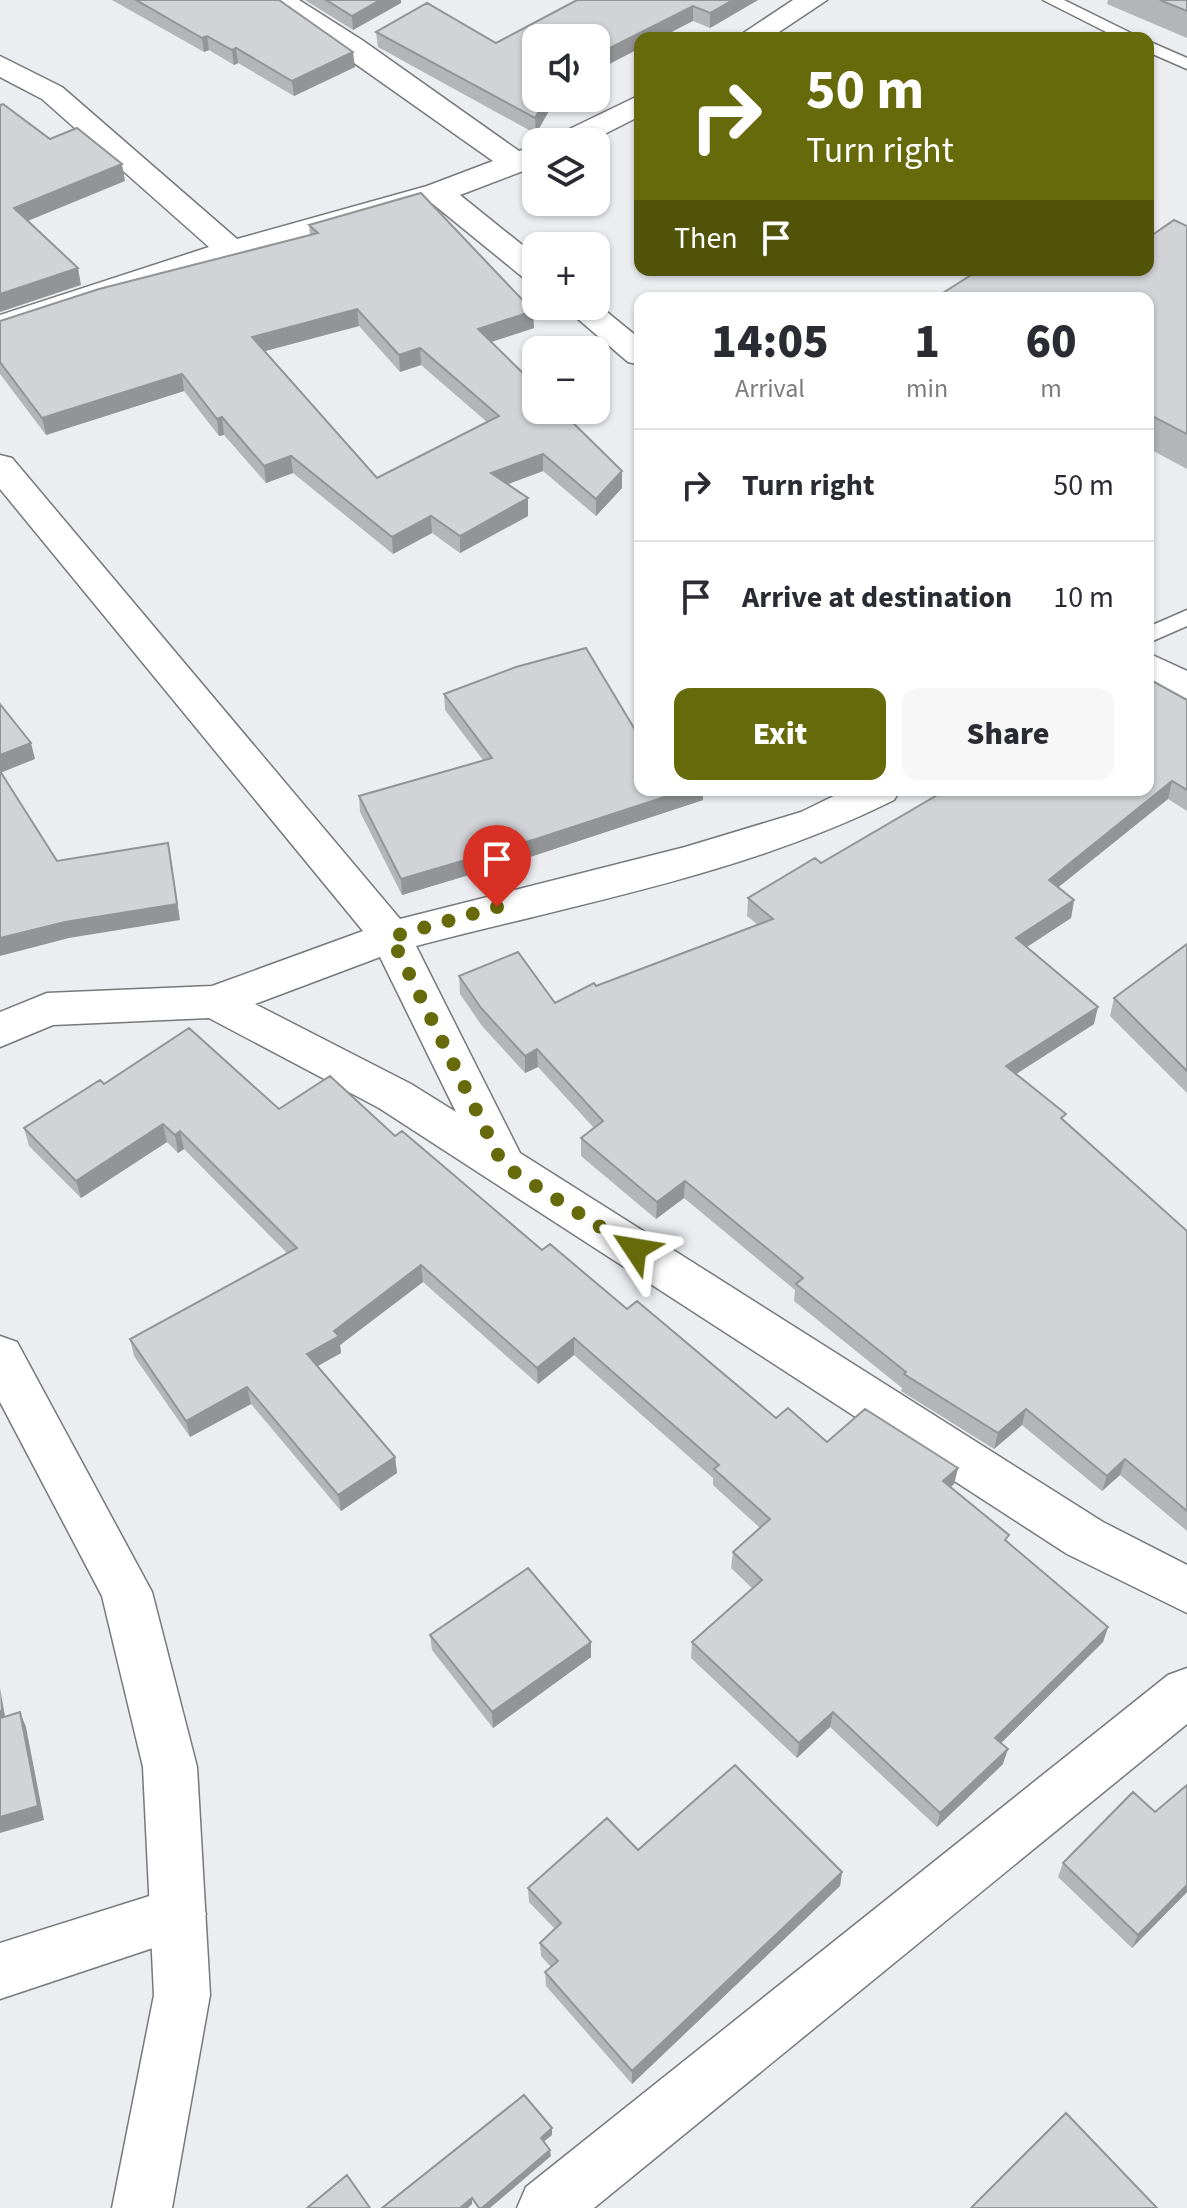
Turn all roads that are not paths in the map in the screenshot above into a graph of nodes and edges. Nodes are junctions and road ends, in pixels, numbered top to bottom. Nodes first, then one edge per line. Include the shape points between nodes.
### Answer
1 (279, 0) edge
2 (813, 0) edge
3 (1051, 0) edge
4 (378, 31) edge
5 (760, 32) edge
6 (1119, 32) edge
7 (352, 46) junction
8 (1154, 49) edge
9 (1187, 64) edge
10 (0, 65) edge
11 (634, 107) edge
12 (593, 128) edge
13 (522, 156) edge
14 (522, 161) edge
15 (438, 193) junction
16 (231, 250) junction
17 (522, 261) edge
18 (596, 320) edge
19 (0, 326) edge
20 (634, 350) edge
21 (0, 466) edge
22 (1187, 617) edge
23 (1154, 633) edge
24 (1154, 669) edge
25 (1187, 687) edge
26 (868, 796) edge
27 (391, 937) junction
28 (215, 1002) junction
29 (10, 1019) edge
30 (503, 1165) junction
31 (0, 1356) edge
32 (1187, 1590) edge
33 (1187, 1692) edge
34 (178, 1914) junction
35 (0, 1971) edge
36 (142, 2208) edge
37 (547, 2208) edge

1 - 7 street
2 - 5 street
3 - 6 lane
4 - 7 street
7 - 13 street
8 - 9 lane
10 - 16 street via 52,93
11 - 12 street
14 - 15 street
15 - 16 street
15 - 17 street
16 - 19 street
18 - 20 street
21 - 27 street
22 - 23 lane
24 - 25 street
26 - 27 street via 815,822 687,861
27 - 28 street
27 - 30 street
28 - 29 street via 47,1009
28 - 30 street via 395,1096
30 - 32 street via 1085,1538
31 - 34 street via 127,1592 170,1767
33 - 37 street
34 - 35 street
34 - 36 street via 182,1995

